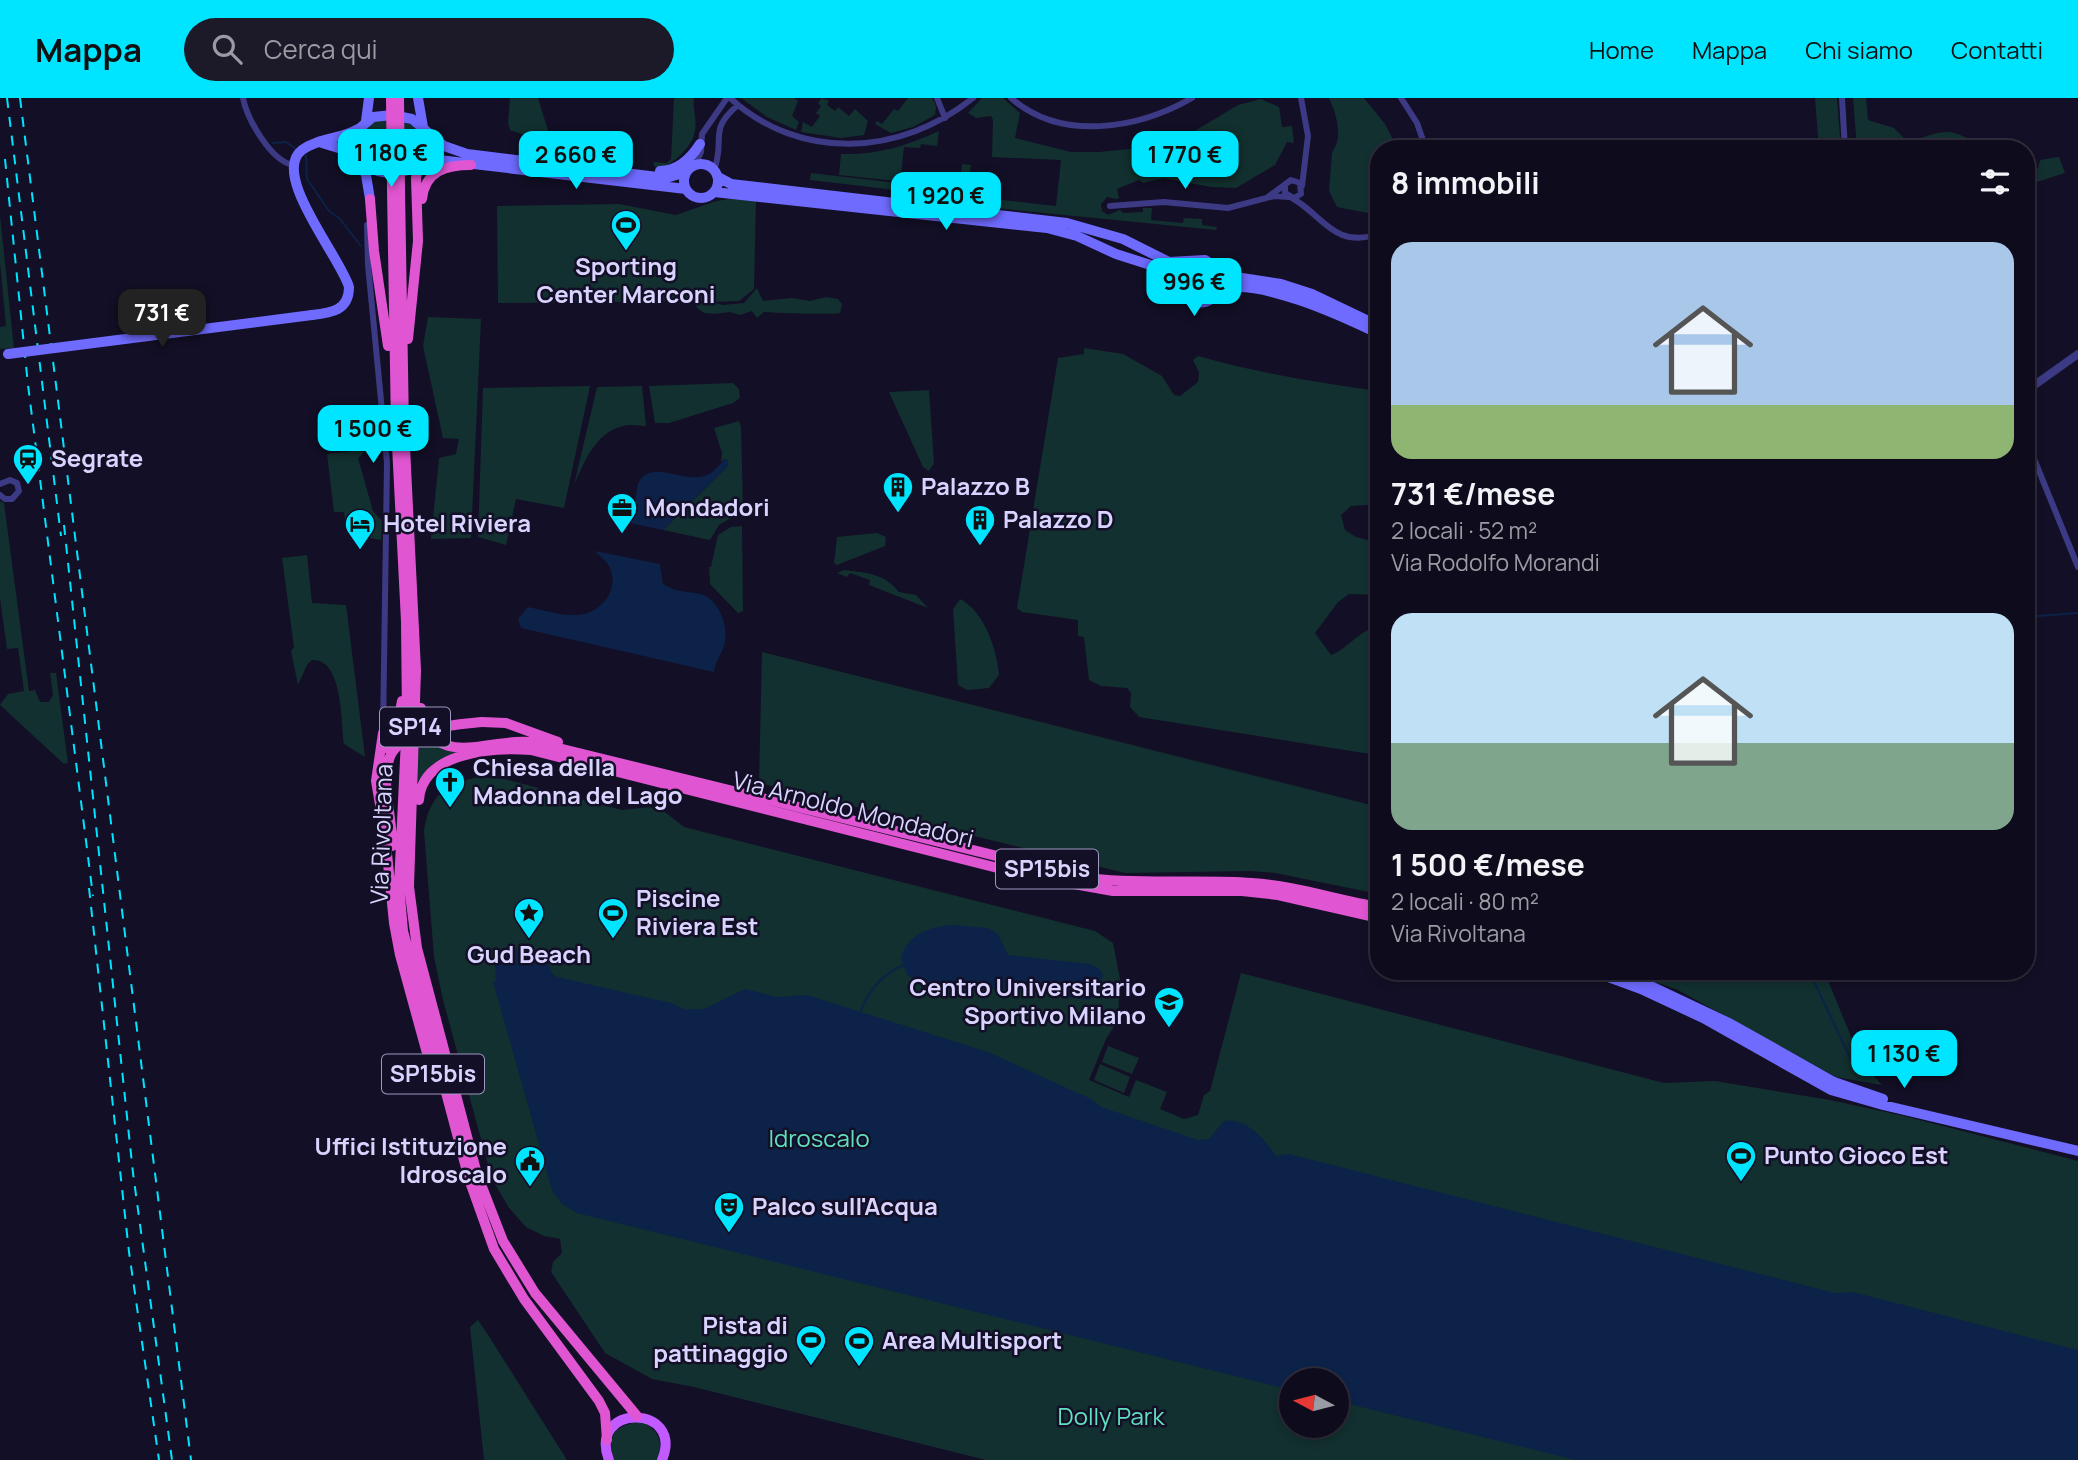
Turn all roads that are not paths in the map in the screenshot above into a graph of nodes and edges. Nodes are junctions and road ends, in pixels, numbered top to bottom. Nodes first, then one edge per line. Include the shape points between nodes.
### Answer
1 (243, 98) edge
2 (369, 98) edge
3 (391, 98) edge
4 (399, 98) edge
5 (418, 98) edge
6 (729, 98) edge
7 (937, 98) edge
8 (972, 98) edge
9 (1011, 98) edge
10 (1192, 98) edge
11 (1301, 98) edge
12 (1401, 98) edge
13 (1842, 98) edge
14 (738, 105) junction
15 (945, 118) junction
16 (363, 125) junction
17 (425, 130) junction
18 (1423, 140) edge
19 (1844, 140) edge
20 (719, 142) junction
21 (321, 143) junction
22 (700, 144) junction
23 (355, 153) junction
24 (1303, 162) junction
25 (361, 163) junction
26 (420, 163) junction
27 (293, 164) junction
28 (471, 164) junction
29 (695, 165) junction
30 (610, 170) junction
31 (686, 172) junction
32 (716, 173) junction
33 (1291, 180) junction
34 (1284, 185) junction
35 (1302, 188) junction
36 (686, 189) junction
37 (396, 190) junction
38 (714, 192) junction
39 (1267, 198) junction
40 (1290, 198) junction
41 (370, 199) junction
42 (1110, 206) dead end
43 (1310, 212) junction
44 (418, 230) junction
45 (1370, 236) edge
46 (1188, 263) junction
47 (1219, 272) junction
48 (1178, 284) junction
49 (1220, 290) junction
50 (1370, 322) edge
51 (1370, 330) edge
52 (4, 354) edge
53 (2078, 354) edge
54 (2035, 385) edge
55 (400, 431) junction
56 (2035, 461) edge
57 (0, 484) edge
58 (0, 495) edge
59 (410, 544) junction
60 (2078, 567) edge
61 (406, 631) junction
62 (383, 733) joint
63 (596, 757) junction
64 (380, 760) junction
65 (390, 894) junction
66 (1370, 905) edge
67 (1370, 916) edge
68 (1616, 980) edge
69 (1638, 980) edge
70 (437, 1025) junction
71 (1920, 1112) junction
72 (2078, 1151) edge
73 (494, 1249) junction
74 (637, 1416) junction
75 (665, 1443) junction
76 (607, 1452) edge
77 (662, 1460) edge
78 (673, 1460) edge

1 - 27 street via 250,122 280,159
2 - 16 main road
3 - 37 highway, Via Rivoltana / SP14, bridge
4 - 37 highway, Via Rivoltana / SP14, bridge
5 - 17 main road
6 - 14 street
6 - 22 street via 702,134
7 - 15 street
8 - 15 street
9 - 10 street via 1038,116 1100,126 1147,119
11 - 24 street via 1308,136
12 - 18 street
13 - 19 street
14 - 15 street via 782,131 843,145 897,138
14 - 20 street via 720,123
16 - 17 main road via 378,116 395,115 412,119
16 - 21 main road
16 - 23 main road via 354,140
17 - 26 main road via 429,148
17 - 30 main road via 444,146 467,154
20 - 22 street via 710,137
20 - 32 street
21 - 23 main road
21 - 27 main road via 299,152
22 - 29 street
22 - 30 main road via 669,171
23 - 25 main road
24 - 33 street
24 - 35 street
25 - 26 main road via 390,173
25 - 41 main road
26 - 28 main road
26 - 44 highway via 416,178
27 - 52 main road, bridge via 295,185 349,287 341,308
28 - 36 main road
28 - 44 highway via 444,168 431,176 423,192
29 - 31 main road
29 - 32 main road via 704,164
30 - 31 main road via 666,178
31 - 36 main road
32 - 38 main road
32 - 46 main road via 731,184 1068,223 1123,239 1169,262
33 - 34 street
33 - 35 street via 1299,181
34 - 39 street
34 - 40 street
35 - 40 street via 1299,196
35 - 43 street
36 - 38 main road via 699,198
37 - 55 highway, Via Rivoltana / SP14
38 - 48 main road via 1047,228 1166,270
39 - 40 street
39 - 42 street via 1228,208 1164,202
40 - 43 street
41 - 55 highway, SP14 via 391,407
41 - 62 street, Via Rivoltana via 368,256 387,477
43 - 45 street via 1335,232
44 - 55 highway
46 - 47 main road via 1206,260
46 - 48 main road
47 - 49 main road
47 - 50 main road via 1312,294
48 - 49 main road via 1186,298 1198,303 1212,299
49 - 51 main road via 1239,285 1267,290
53 - 54 street
55 - 59 highway, Via Rivoltana / SP14
55 - 61 highway, Via Rivoltana / SP14
56 - 60 street
57 - 58 street via 10,480 17,483 19,491 12,499
59 - 63 highway, SP15bis via 418,604 421,708 432,737 456,749 524,741
59 - 70 highway, Via Rivoltana / SP14 via 416,707 409,887 416,948
61 - 64 highway, SP14 via 402,705
61 - 73 highway, Via Rivoltana / SP14 via 399,885 402,922 468,1179
62 - 64 highway
63 - 65 highway, SP15bis, bridge via 506,723 482,722 415,734 399,744 386,773 393,824
63 - 66 highway, Via Arnoldo Mondadori / SP15bis via 1072,875 1137,883 1273,885
64 - 65 highway, SP14 via 376,781
65 - 73 highway, SP15bis via 400,955 432,1072 475,1213
67 - 70 highway, Via Arnoldo Mondadori / SP15bis via 1254,892 1147,892 1029,876 536,750 504,749 446,761 432,769 419,795 414,884 417,925
68 - 71 main road via 1703,1018 1823,1087
69 - 71 main road via 1731,1024 1834,1082
70 - 74 highway, Via Rivoltana / SP15bis via 477,1174 503,1241 535,1293
71 - 72 main road
73 - 76 highway, Via Rivoltana / SP15bis via 605,1413
74 - 75 main road, Via Rivoltana via 654,1422
74 - 76 main road, Via Rivoltana via 616,1424
75 - 77 main road
75 - 78 main road, Via Rivoltana

